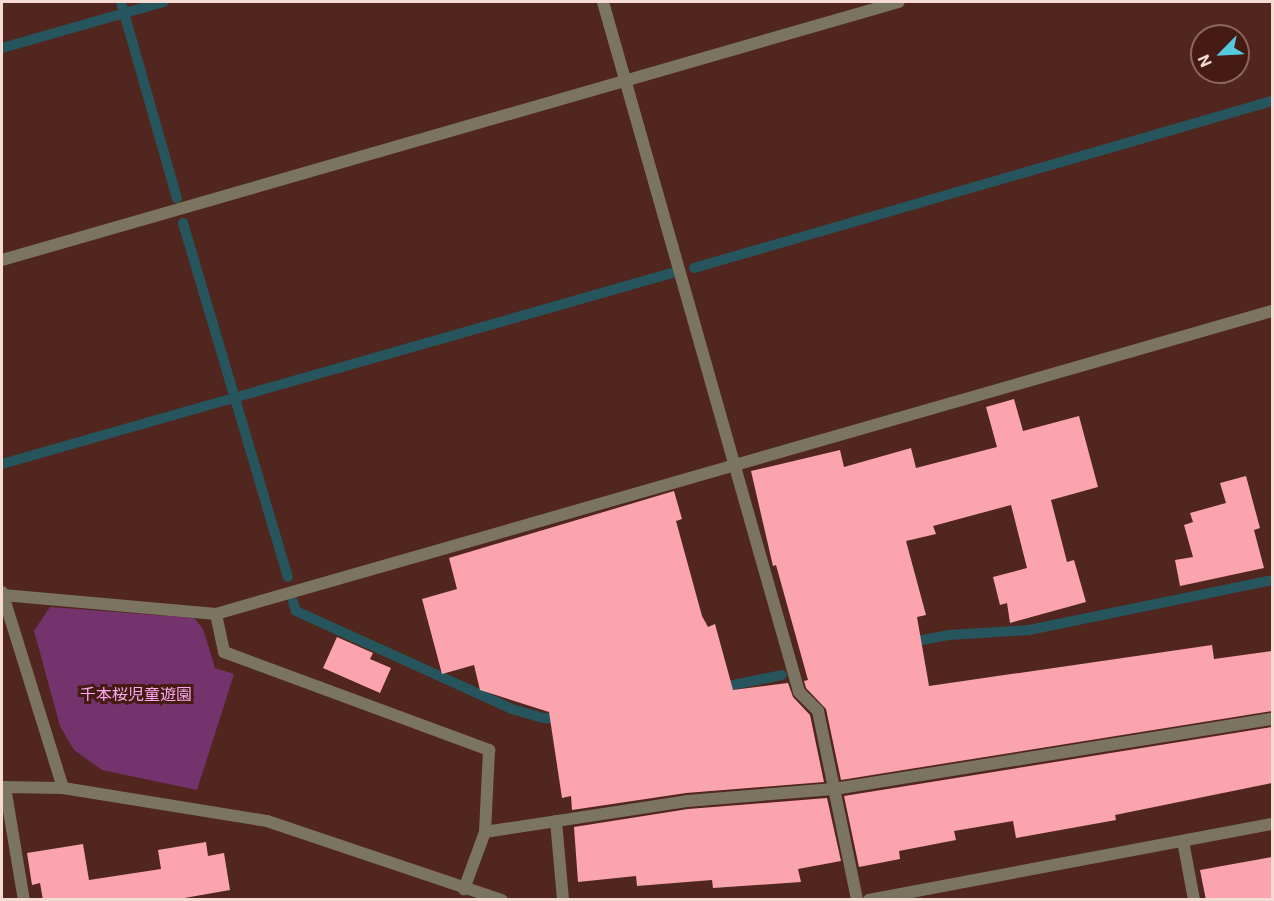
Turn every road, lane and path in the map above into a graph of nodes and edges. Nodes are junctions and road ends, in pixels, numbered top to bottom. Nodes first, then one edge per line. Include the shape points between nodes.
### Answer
1 (603, 2) edge
2 (899, 2) edge
3 (625, 80) junction
4 (2, 260) edge
5 (1272, 311) edge
6 (734, 465) junction
7 (2, 594) edge
8 (216, 614) junction
9 (1272, 719) edge
10 (3, 787) edge
11 (63, 788) junction
12 (834, 789) junction
13 (556, 821) junction
14 (1272, 824) edge
15 (485, 832) junction
16 (1183, 841) junction
17 (464, 889) junction
18 (24, 900) edge
19 (502, 900) edge
20 (563, 900) edge
21 (857, 900) edge
22 (869, 900) edge
23 (1194, 900) edge

1 - 3 street
2 - 3 street
3 - 4 street
3 - 6 street
5 - 6 street
6 - 8 street
6 - 12 street via 799,692 818,711
7 - 8 street
7 - 11 street
8 - 15 street via 224,652 489,750
9 - 12 street
10 - 11 street
10 - 18 street
11 - 17 street via 267,821
12 - 13 street via 687,801
12 - 21 street
13 - 15 street
13 - 20 street
14 - 16 street
15 - 17 street
16 - 22 street
16 - 23 street
17 - 19 street

